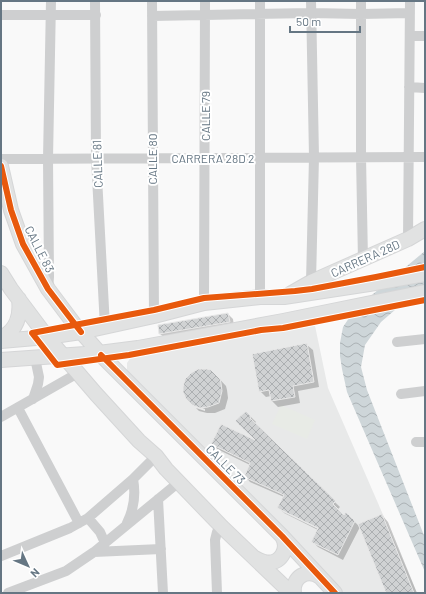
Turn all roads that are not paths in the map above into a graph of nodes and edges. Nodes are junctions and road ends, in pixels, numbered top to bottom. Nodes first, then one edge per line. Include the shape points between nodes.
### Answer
1 (50, 1) edge
2 (95, 1) edge
3 (152, 1) edge
4 (205, 1) edge
5 (260, 1) edge
6 (311, 1) edge
7 (361, 1) edge
8 (410, 1) edge
9 (311, 13) junction
10 (410, 13) junction
11 (205, 14) junction
12 (260, 14) junction
13 (361, 14) junction
14 (1, 15) edge
15 (51, 15) junction
16 (96, 15) junction
17 (152, 16) junction
18 (410, 36) junction
19 (425, 36) edge
20 (409, 87) junction
21 (425, 88) edge
22 (314, 157) junction
23 (361, 157) junction
24 (408, 157) junction
25 (425, 157) edge
26 (96, 158) junction
27 (152, 158) junction
28 (205, 158) junction
29 (260, 158) junction
30 (1, 159) edge
31 (48, 159) junction
32 (1, 166) edge
33 (425, 229) edge
34 (408, 240) junction
35 (363, 260) junction
36 (1, 273) edge
37 (425, 274) edge
38 (311, 282) junction
39 (48, 289) junction
40 (425, 292) edge
41 (260, 297) junction
42 (284, 297) junction
43 (19, 299) junction
44 (204, 303) junction
45 (154, 316) junction
46 (104, 327) junction
47 (81, 332) junction
48 (47, 337) junction
49 (425, 339) edge
50 (1, 340) edge
51 (398, 342) dead end
52 (99, 353) junction
53 (64, 356) junction
54 (35, 358) junction
55 (1, 360) edge
56 (78, 373) junction
57 (425, 391) edge
58 (401, 394) dead end
59 (33, 399) junction
60 (18, 408) junction
61 (1, 417) edge
62 (156, 456) junction
63 (133, 479) junction
64 (179, 482) junction
65 (158, 499) junction
66 (83, 520) junction
67 (126, 526) junction
68 (222, 527) junction
69 (282, 536) junction
70 (105, 543) junction
71 (161, 549) junction
72 (94, 552) junction
73 (1, 556) edge
74 (252, 556) junction
75 (320, 577) junction
76 (8, 593) edge
77 (163, 593) edge
78 (217, 593) edge
79 (292, 593) edge
80 (334, 593) edge

1 - 15 street
2 - 16 street, CALLE 81
3 - 17 street, CALLE 80
4 - 11 street, CALLE 79
5 - 12 street
6 - 9 street
7 - 13 street
8 - 10 street
9 - 12 street
9 - 13 street
9 - 22 street
10 - 13 street
10 - 18 street
11 - 12 street
11 - 17 street
11 - 28 street, CALLE 79
12 - 29 street
13 - 23 street
14 - 15 street
15 - 16 street
15 - 31 street
16 - 26 street, CALLE 81
17 - 27 street, CALLE 80
18 - 19 street
18 - 20 street
20 - 21 street
20 - 24 street
22 - 23 street, CARRERA 28D 2
22 - 29 street, CARRERA 28D 2
22 - 38 street
23 - 24 street, CARRERA 28D 2
23 - 35 street
24 - 25 street, CARRERA 28D 2
24 - 34 street
26 - 27 street, CARRERA 28D 2
26 - 31 street, CARRERA 28D 2
26 - 46 street, CALLE 81
27 - 28 street, CARRERA 28D 2
27 - 45 street, CALLE 80
28 - 29 street, CARRERA 28D 2
28 - 44 street, CALLE 79
29 - 41 street
30 - 31 street, CARRERA 28D 2
31 - 39 street
32 - 39 main road, CALLE 83 via 11,210 23,244
33 - 34 main road, CARRERA 28D
34 - 35 main road, CARRERA 28D
35 - 38 main road, CARRERA 28D
36 - 43 main road
37 - 42 main road, CARRERA 28D
38 - 42 main road, CARRERA 28D
39 - 47 main road, CALLE 83
40 - 52 main road via 138,348
41 - 42 main road, CARRERA 28D
41 - 44 main road, CARRERA 28D
43 - 48 main road
43 - 50 main road via 20,308 16,324
44 - 45 main road, CARRERA 28D
45 - 46 main road, CARRERA 28D
46 - 47 main road, CARRERA 28D
47 - 48 main road, CARRERA 28D
47 - 52 main road, CALLE 83
48 - 50 main road, CARRERA 28D
48 - 53 main road
49 - 51 street
52 - 53 main road
52 - 69 main road, CALLE 73
53 - 54 main road
53 - 56 main road
54 - 55 main road
54 - 59 street via 39,377
56 - 59 street
56 - 62 main road via 139,441
57 - 58 street
59 - 60 street
60 - 61 street
60 - 66 street
62 - 63 street
62 - 64 main road
63 - 66 street
63 - 67 street via 134,502
64 - 65 street
64 - 68 main road
65 - 67 street
65 - 71 street
66 - 70 street via 100,532
66 - 73 street via 70,528
67 - 70 street
68 - 74 main road
68 - 78 street via 215,540
69 - 74 main road via 285,549 277,560 269,563
69 - 75 main road, CALLE 73
70 - 72 street
71 - 72 street
71 - 77 street
72 - 76 street via 66,571
74 - 79 main road
75 - 79 main road via 304,574 295,581
75 - 80 main road, CALLE 73

